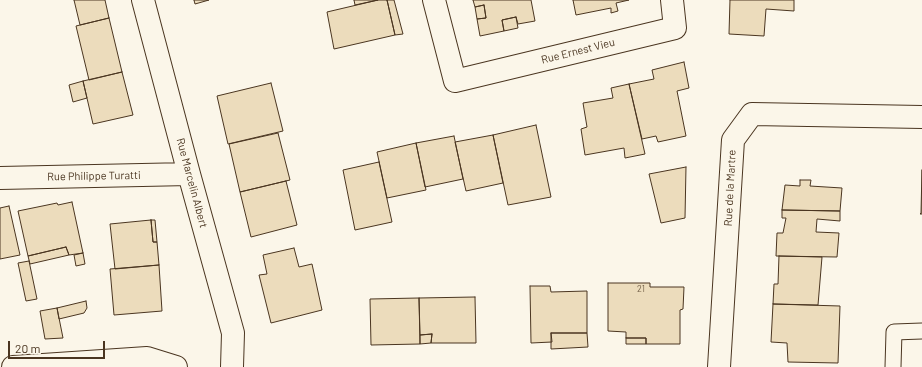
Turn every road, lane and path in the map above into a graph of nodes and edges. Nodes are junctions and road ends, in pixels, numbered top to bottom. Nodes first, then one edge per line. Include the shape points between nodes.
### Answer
1 (143, 0) edge
2 (434, 0) edge
3 (672, 0) edge
4 (922, 117) edge
5 (189, 174) junction
6 (0, 178) edge
7 (922, 331) edge
8 (13, 367) edge
9 (176, 367) edge
10 (232, 367) edge
11 (719, 367) edge
12 (893, 367) edge

1 - 5 street, Rue Marcelin Albert
2 - 3 street, Rue Ernest Vieu via 455,81 674,28
4 - 11 street, Rue de la Martre via 752,114 733,140
5 - 6 street, Rue Philippe Turatti
5 - 10 street, Rue Marcelin Albert via 233,333
7 - 12 lane via 894,332
8 - 9 street via 147,358

